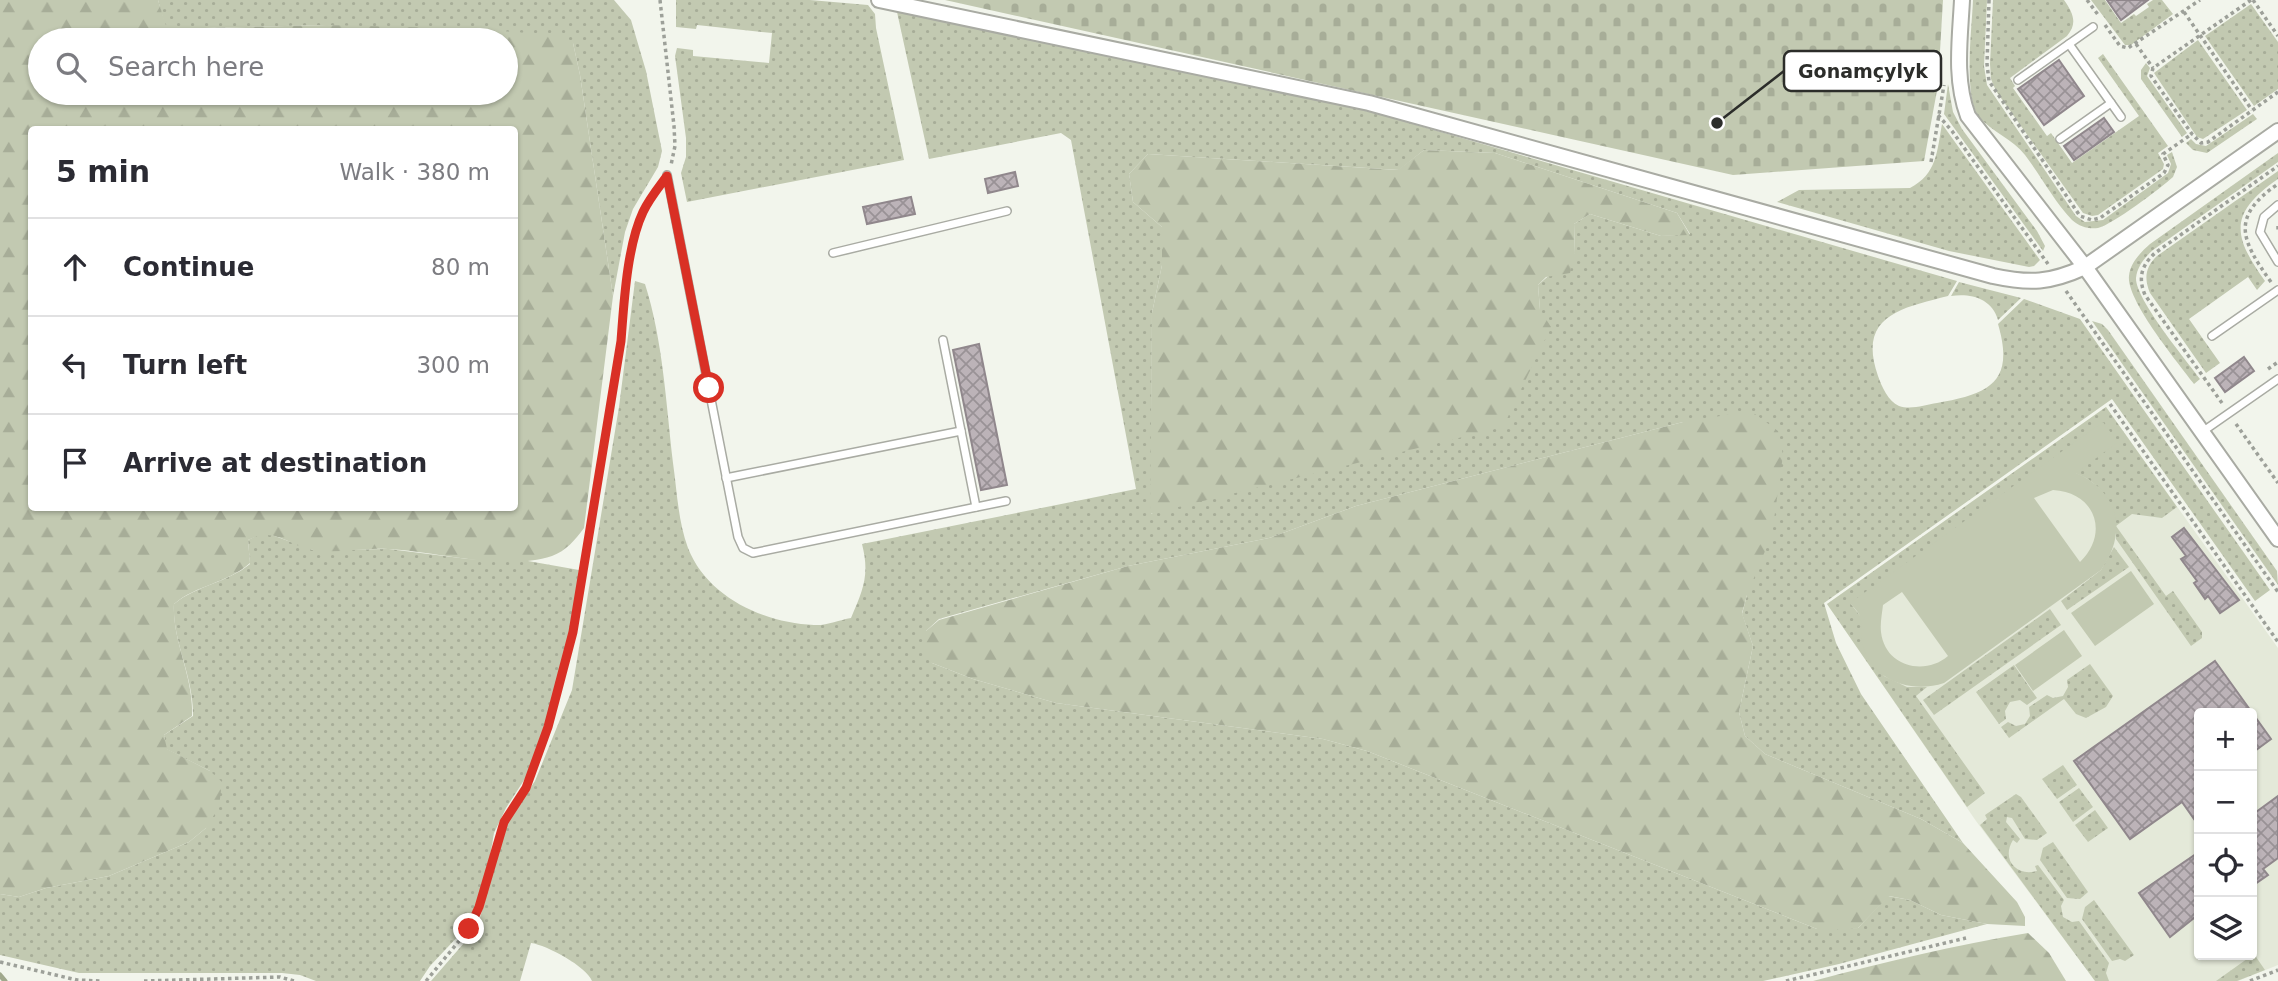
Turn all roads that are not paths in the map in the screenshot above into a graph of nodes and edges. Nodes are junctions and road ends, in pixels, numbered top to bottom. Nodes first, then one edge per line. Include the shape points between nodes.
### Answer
1 (879, 0) edge
2 (1962, 0) edge
3 (2093, 27) dead end
4 (2069, 44) junction
5 (2018, 80) dead end
6 (2111, 103) junction
7 (2121, 117) dead end
8 (2278, 131) edge
9 (2060, 139) dead end
10 (667, 176) road end
11 (2278, 205) edge
12 (1007, 211) dead end
13 (833, 253) dead end
14 (2278, 262) edge
15 (2085, 267) junction
16 (2278, 290) edge
17 (2212, 336) dead end
18 (943, 340) dead end
19 (2278, 379) edge
20 (961, 431) junction
21 (2202, 432) junction
22 (726, 478) junction
23 (1006, 501) dead end
24 (976, 507) junction
25 (2278, 539) edge

1 - 15 street via 1369,103 1993,276 2041,282
2 - 15 street via 1959,79 1968,116
3 - 4 lane
4 - 5 lane
4 - 6 lane
6 - 7 lane
6 - 9 lane
8 - 15 street
10 - 22 lane
11 - 14 lane via 2264,217 2260,232
12 - 13 lane
15 - 21 street
16 - 17 lane
18 - 20 lane
19 - 21 lane
20 - 22 lane
20 - 24 lane
21 - 25 street
22 - 24 lane via 739,541 750,552
23 - 24 lane

